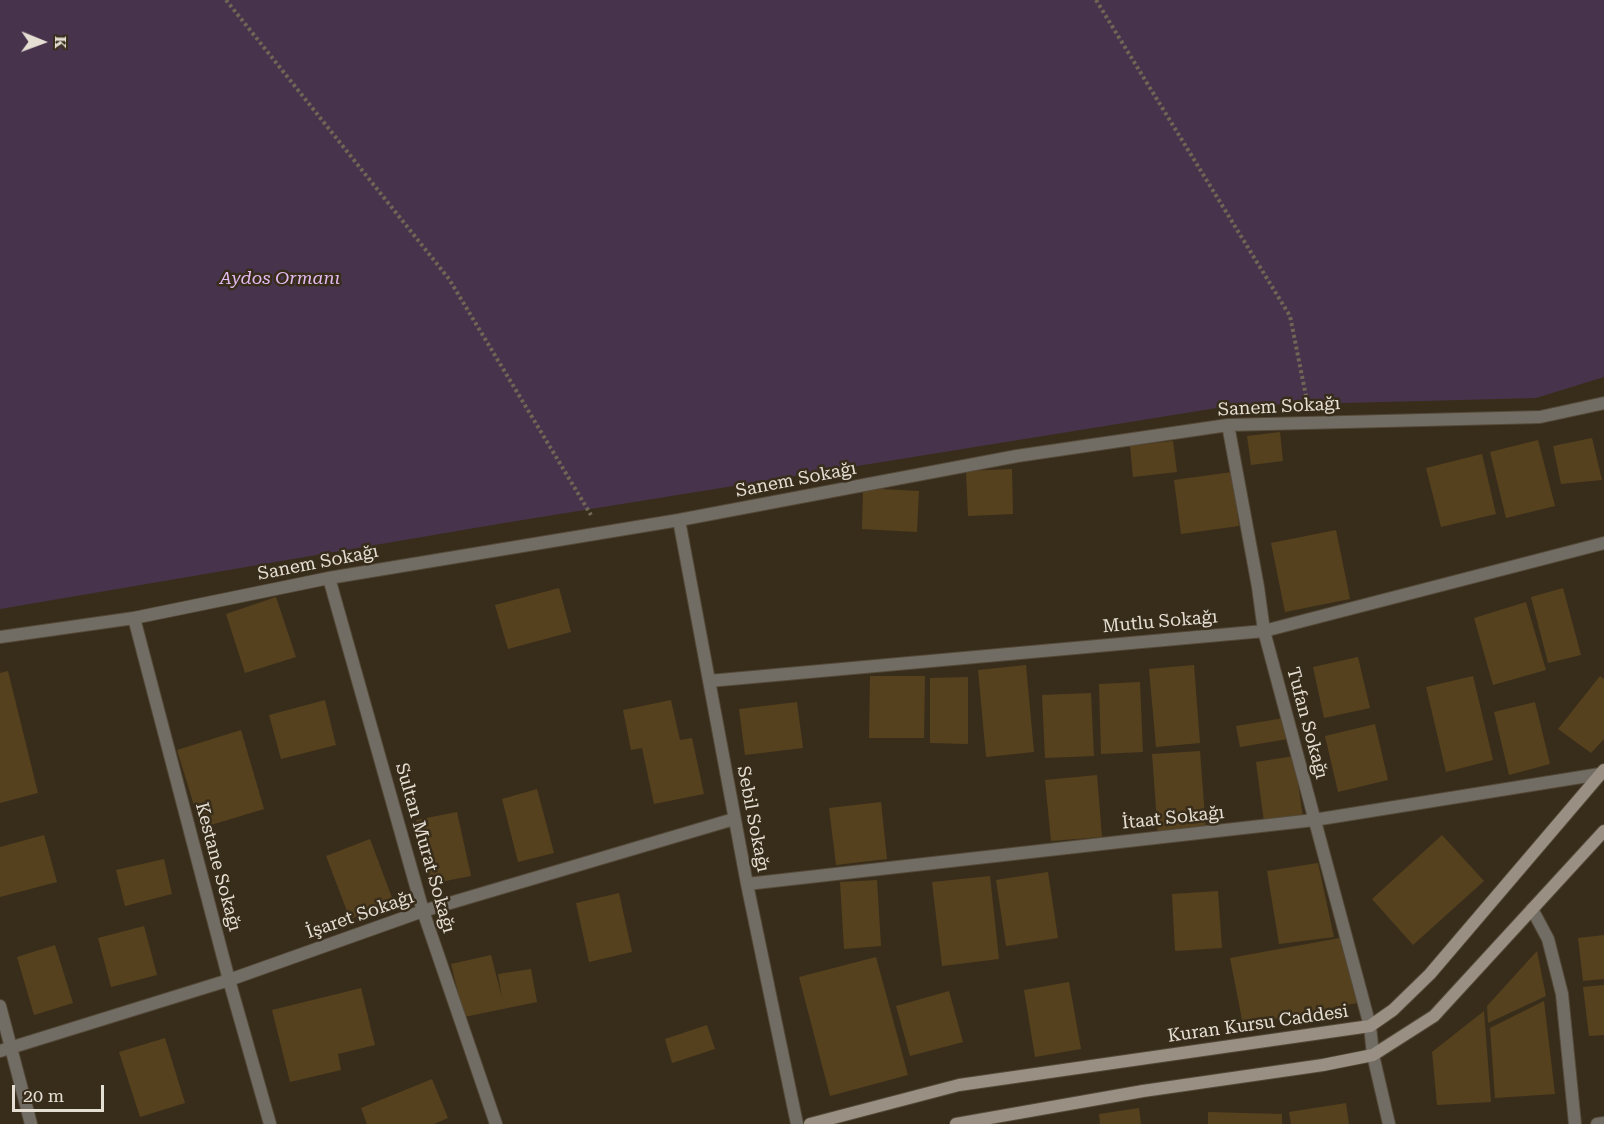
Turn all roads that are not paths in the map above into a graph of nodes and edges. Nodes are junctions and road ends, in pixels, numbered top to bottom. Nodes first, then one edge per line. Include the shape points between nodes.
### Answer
1 (1604, 403) edge
2 (1228, 425) junction
3 (679, 520) junction
4 (1604, 543) edge
5 (329, 578) junction
6 (134, 618) junction
7 (1264, 631) junction
8 (0, 637) edge
9 (709, 681) junction
10 (1602, 772) edge
11 (734, 819) junction
12 (1314, 820) junction
13 (1604, 831) edge
14 (747, 884) junction
15 (1532, 909) junction
16 (423, 911) junction
17 (229, 980) junction
18 (0, 1006) edge
19 (1370, 1026) junction
20 (5, 1050) edge
21 (1373, 1055) junction
22 (1604, 1123) edge
23 (31, 1124) edge
24 (270, 1124) edge
25 (496, 1124) edge
26 (797, 1124) edge
27 (810, 1124) edge
28 (956, 1124) edge
29 (1389, 1124) edge
30 (1575, 1124) edge
31 (1597, 1124) edge

1 - 2 street, Sanem Sokağı via 1540,417
2 - 3 street, Sanem Sokağı via 1017,456
2 - 7 street, Tufan Sokağı
3 - 5 street, Sanem Sokağı
3 - 9 street, Sebil Sokağı
4 - 7 street, Mutlu Sokağı
5 - 6 street, Sanem Sokağı
5 - 16 street, Sultan Murat Sokağı
6 - 8 street, Sanem Sokağı
6 - 17 street, Kestane Sokağı
7 - 9 street, Mutlu Sokağı
7 - 12 street, Tufan Sokağı
9 - 11 street, Sebil Sokağı
10 - 12 street, İtaat Sokağı
10 - 19 main road, Kuran Kursu Caddesi via 1430,974
11 - 14 street, Sebil Sokağı
11 - 16 street, İşaret Sokağı
12 - 14 street, İtaat Sokağı
12 - 19 street, Tufan Sokağı
13 - 15 main road
14 - 26 street, Sebil Sokağı
15 - 21 main road via 1434,1016
15 - 30 street via 1548,939 1562,994
16 - 17 street, İşaret Sokağı
16 - 25 street, Sultan Murat Sokağı
17 - 20 street, İşaret Sokağı
17 - 24 street, Kestane Sokağı
18 - 20 street
19 - 21 street, Tufan Sokağı
19 - 27 main road, Kuran Kursu Caddesi via 959,1084
20 - 23 street
21 - 28 main road
21 - 29 street, Tufan Sokağı
22 - 31 street

